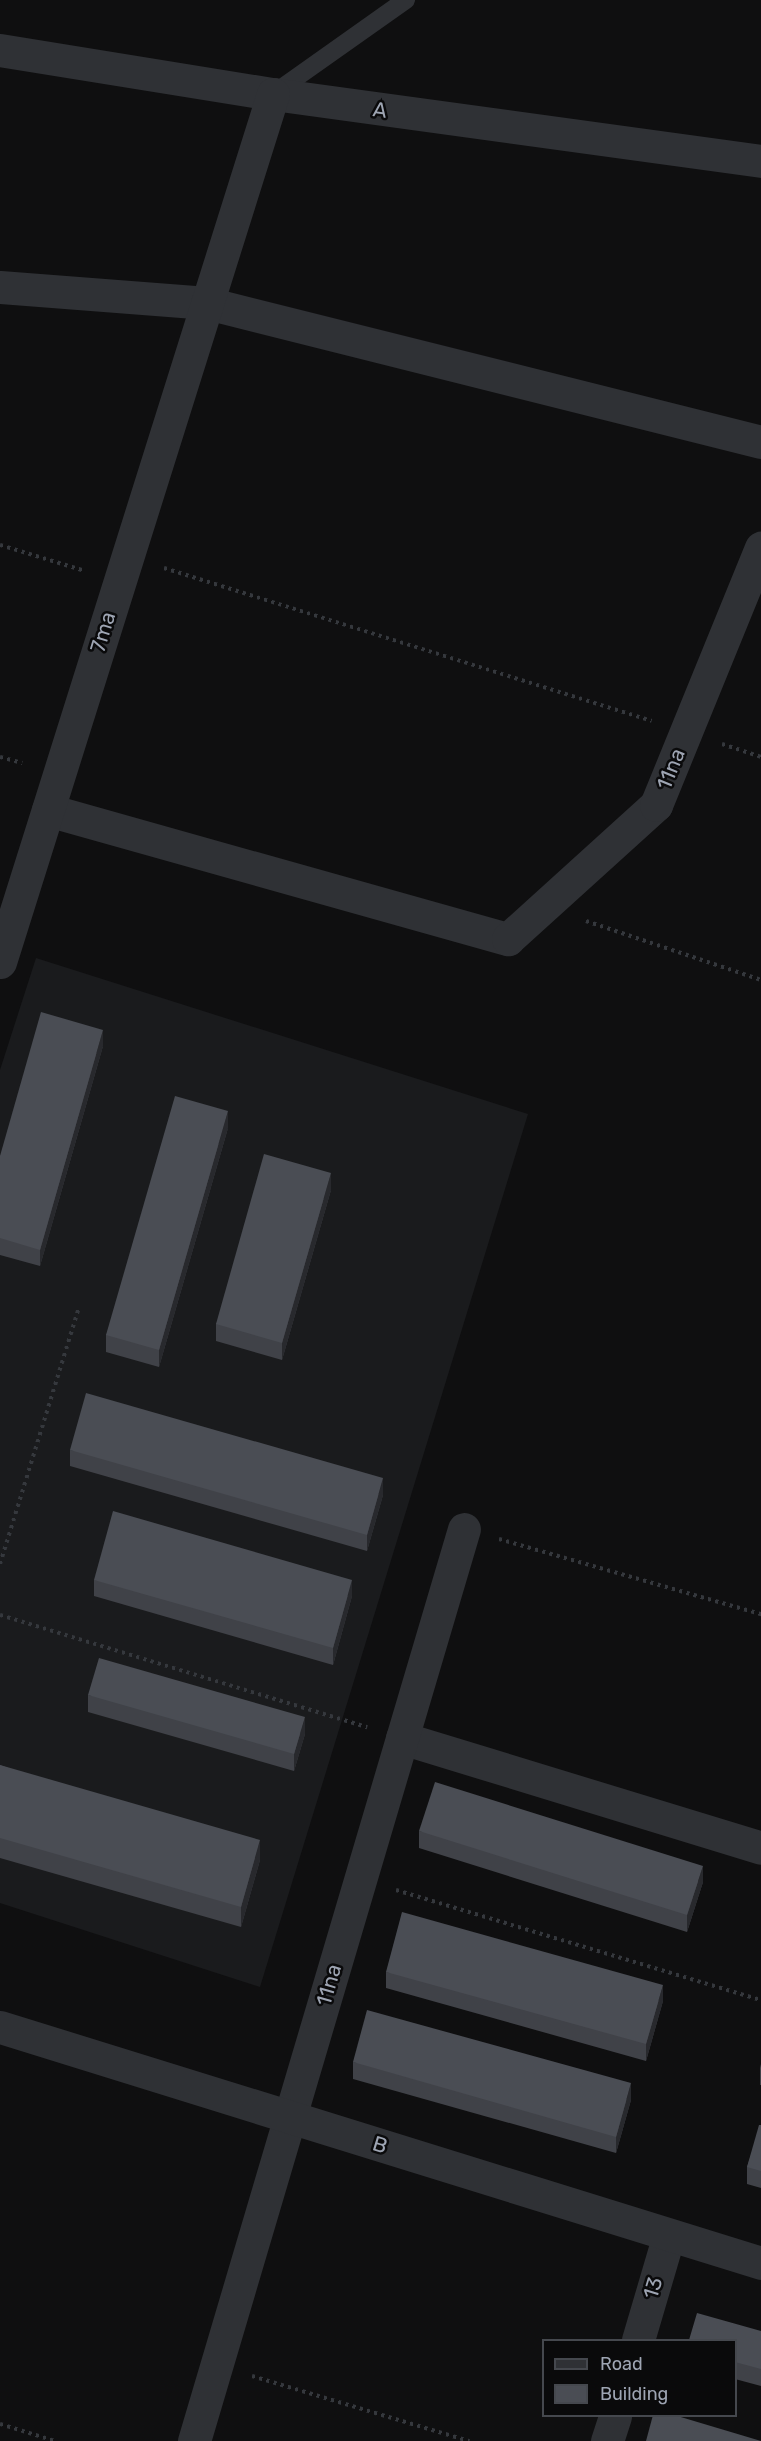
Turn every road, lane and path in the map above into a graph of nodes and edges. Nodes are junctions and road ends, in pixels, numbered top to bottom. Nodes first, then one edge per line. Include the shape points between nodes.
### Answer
1 (406, 0) edge
2 (0, 50) edge
3 (273, 94) junction
4 (761, 161) edge
5 (0, 287) edge
6 (207, 303) junction
7 (761, 442) edge
8 (0, 545) edge
9 (761, 548) edge
10 (123, 569) junction
11 (686, 732) junction
12 (761, 757) edge
13 (48, 810) junction
14 (544, 907) junction
15 (0, 962) edge
16 (761, 980) edge
17 (79, 1307) dead end
18 (464, 1529) joint
19 (0, 1564) edge
20 (761, 1614) edge
21 (0, 1615) edge
22 (402, 1738) junction
23 (761, 1848) edge
24 (360, 1880) junction
25 (761, 2000) edge
26 (0, 2027) edge
27 (290, 2117) junction
28 (669, 2235) junction
29 (761, 2264) edge
30 (638, 2339) edge
31 (217, 2366) junction
32 (614, 2417) edge
33 (0, 2424) edge
34 (55, 2441) edge
35 (194, 2441) edge
36 (469, 2441) edge
37 (607, 2441) edge

1 - 3 lane
2 - 3 street, A
3 - 4 street, A
3 - 6 street, 7ma
5 - 6 street
6 - 7 street
6 - 10 street, 7ma
8 - 10 path
9 - 11 street, 11na
10 - 11 path
10 - 13 street, 7ma
11 - 12 path
11 - 14 street, 11na via 656,805
13 - 14 street, 11na via 508,939
13 - 15 street, 7ma
14 - 16 path
17 - 19 path
18 - 20 path
18 - 22 street, 11na
21 - 22 path
22 - 23 street
22 - 24 street, 11na
24 - 25 path
24 - 27 street, 11na
26 - 27 street, B
27 - 28 street, B
27 - 31 street, 11na
28 - 29 street, B
28 - 30 street, 13
31 - 35 street, 11na
31 - 36 path
32 - 37 street
33 - 34 path

